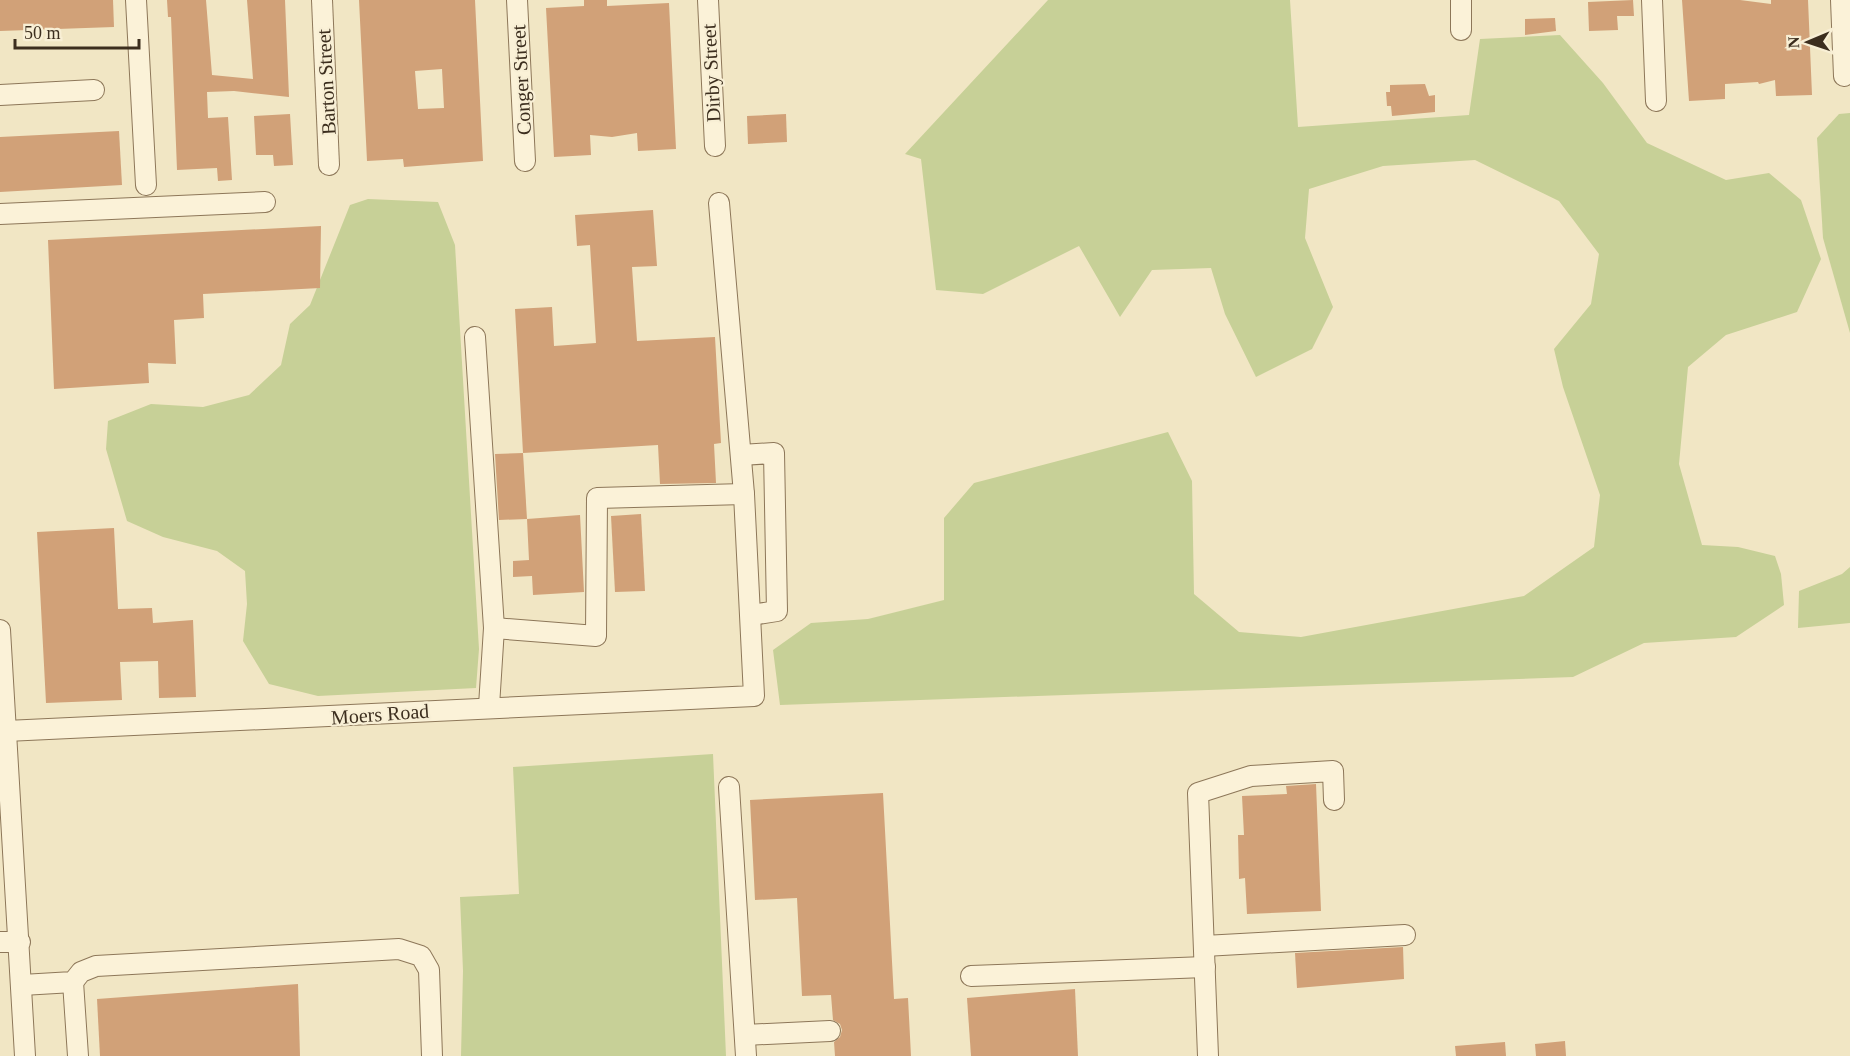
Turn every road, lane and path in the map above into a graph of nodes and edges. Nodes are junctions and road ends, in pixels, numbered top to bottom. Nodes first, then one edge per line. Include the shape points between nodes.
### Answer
1 (136, 0) edge
2 (322, 0) edge
3 (517, 0) edge
4 (708, 0) edge
5 (1461, 0) edge
6 (1652, 0) edge
7 (1841, 0) edge
8 (1461, 30) dead end
9 (1844, 76) dead end
10 (94, 90) dead end
11 (0, 95) edge
12 (1656, 101) dead end
13 (715, 146) dead end
14 (525, 161) dead end
15 (329, 165) dead end
16 (146, 185) dead end
17 (265, 202) dead end
18 (719, 203) dead end
19 (0, 214) edge
20 (475, 337) dead end
21 (741, 455) junction
22 (744, 495) junction
23 (751, 615) junction
24 (494, 628) junction
25 (0, 630) edge
26 (489, 706) junction
27 (6, 731) junction
28 (729, 787) dead end
29 (1334, 800) dead end
30 (1405, 935) dead end
31 (10, 942) edge
32 (1204, 946) junction
33 (1205, 967) junction
34 (971, 976) dead end
35 (73, 982) junction
36 (22, 985) junction
37 (830, 1031) dead end
38 (745, 1035) junction
39 (25, 1056) edge
40 (78, 1056) edge
41 (432, 1056) edge
42 (746, 1056) edge
43 (1208, 1056) edge

1 - 16 street
2 - 15 street, Barton Street
3 - 14 street, Conger Street
4 - 13 street, Dirby Street
5 - 8 street
6 - 12 street
7 - 9 street
10 - 11 street
17 - 19 street
18 - 21 street
20 - 24 street
21 - 22 street
21 - 23 street via 774,453 777,611
22 - 23 street
22 - 24 street via 597,498 596,636
23 - 26 street, Moers Road via 754,696
24 - 26 street
25 - 27 street
26 - 27 street, Moers Road via 357,716
27 - 31 street
28 - 38 street
29 - 32 street via 1333,771 1251,776 1198,793
30 - 32 street
31 - 36 street
32 - 33 street
33 - 34 street
33 - 43 street
35 - 36 street
35 - 40 street
35 - 41 street via 81,972 96,966 399,949 421,956 429,970
36 - 39 street
37 - 38 street
38 - 42 street

